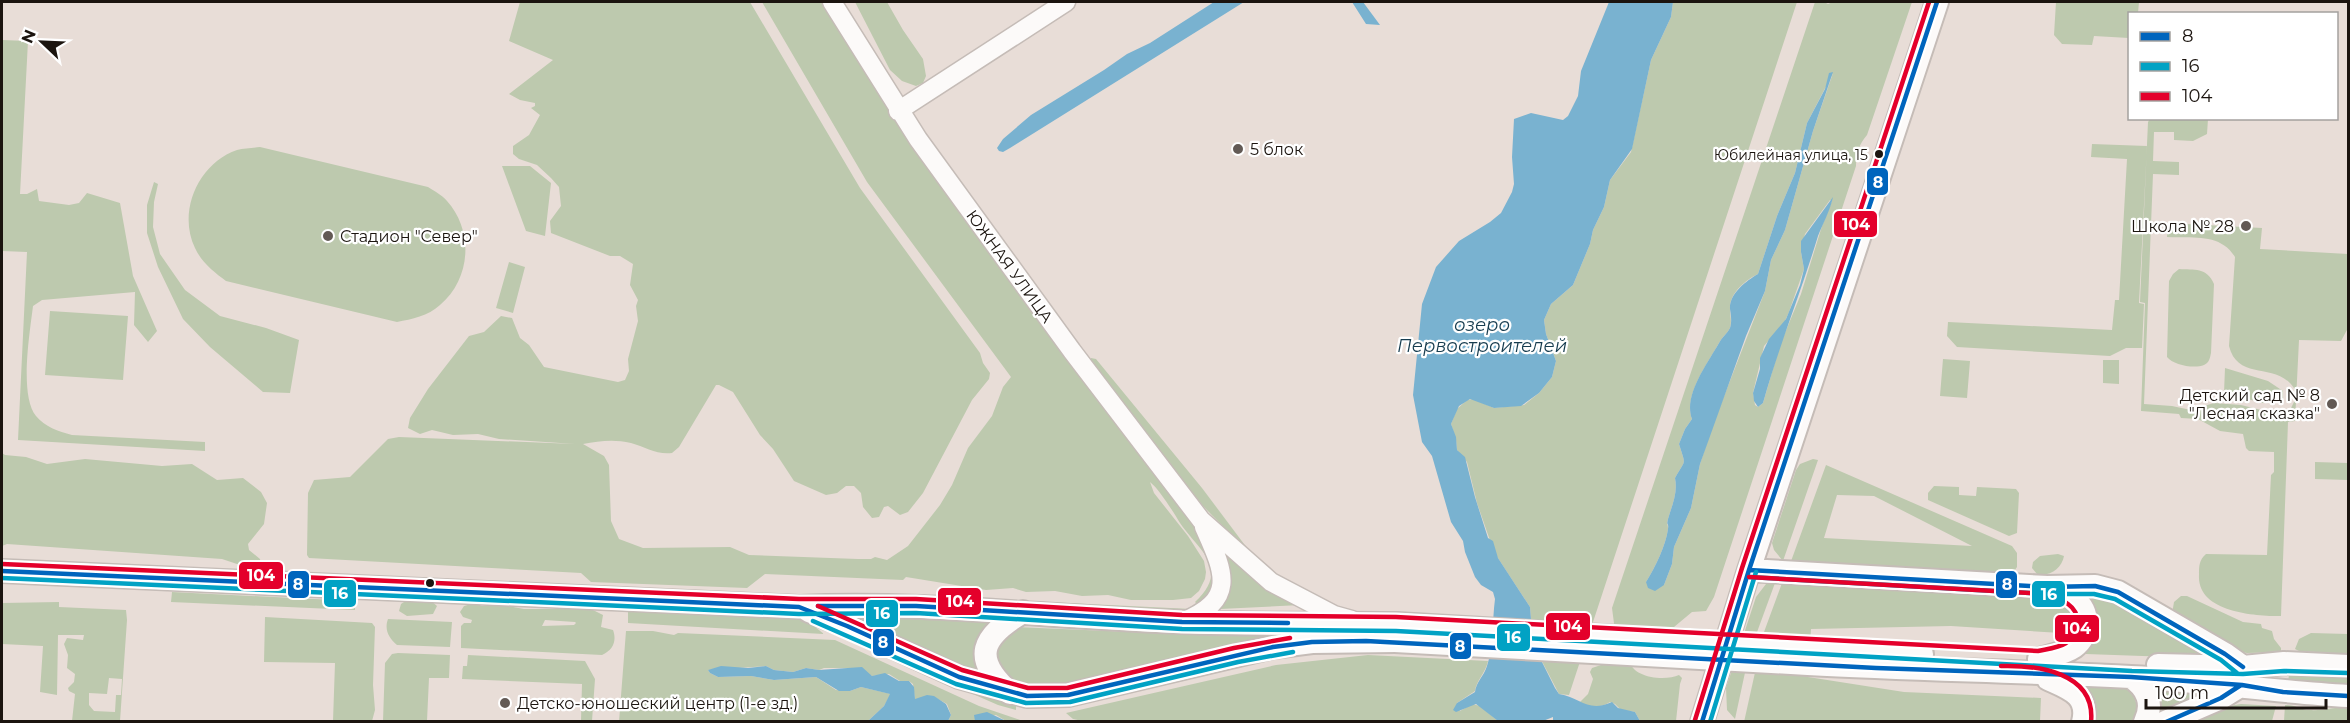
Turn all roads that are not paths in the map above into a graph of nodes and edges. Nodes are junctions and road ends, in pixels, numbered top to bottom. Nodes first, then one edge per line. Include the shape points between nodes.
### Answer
1 (832, 2) edge
2 (1066, 2) edge
3 (1937, 2) edge
4 (898, 111) junction
5 (1201, 520) junction
6 (1749, 570) junction
7 (2, 571) edge
8 (2047, 587) junction
9 (799, 607) junction
10 (1023, 612) junction
11 (1182, 622) junction
12 (1366, 623) junction
13 (1396, 633) junction
14 (2349, 666) edge
15 (2039, 667) junction
16 (2242, 676) junction
17 (2131, 677) junction
18 (1011, 693) junction
19 (2349, 696) edge
20 (1702, 722) edge
21 (2083, 722) edge
22 (2145, 722) edge
23 (2165, 722) edge

1 - 4 street, ЮЖНАЯ УЛИЦА
2 - 4 street
3 - 6 main road
4 - 5 street, ЮЖНАЯ УЛИЦА via 1072,351
5 - 11 street via 1220,562 1222,586 1208,609
5 - 12 street via 1271,582 1334,615
6 - 8 main road
6 - 20 main road
7 - 9 main road
8 - 15 main road via 2074,599 2083,608 2087,622 2073,648
8 - 16 main road via 2095,586 2118,592 2225,654
9 - 10 main road via 848,605
9 - 18 main road via 959,677
10 - 11 main road
10 - 18 main road via 994,633 986,651 991,674
11 - 12 main road
12 - 13 main road
13 - 15 main road, bridge
13 - 18 main road via 1273,647 1068,695
14 - 16 main road via 2284,663
15 - 16 main road
15 - 17 main road
15 - 21 main road via 2081,698 2085,706
16 - 17 main road
16 - 19 main road via 2283,692
16 - 23 main road via 2221,698
17 - 22 main road via 2146,692 2149,707

